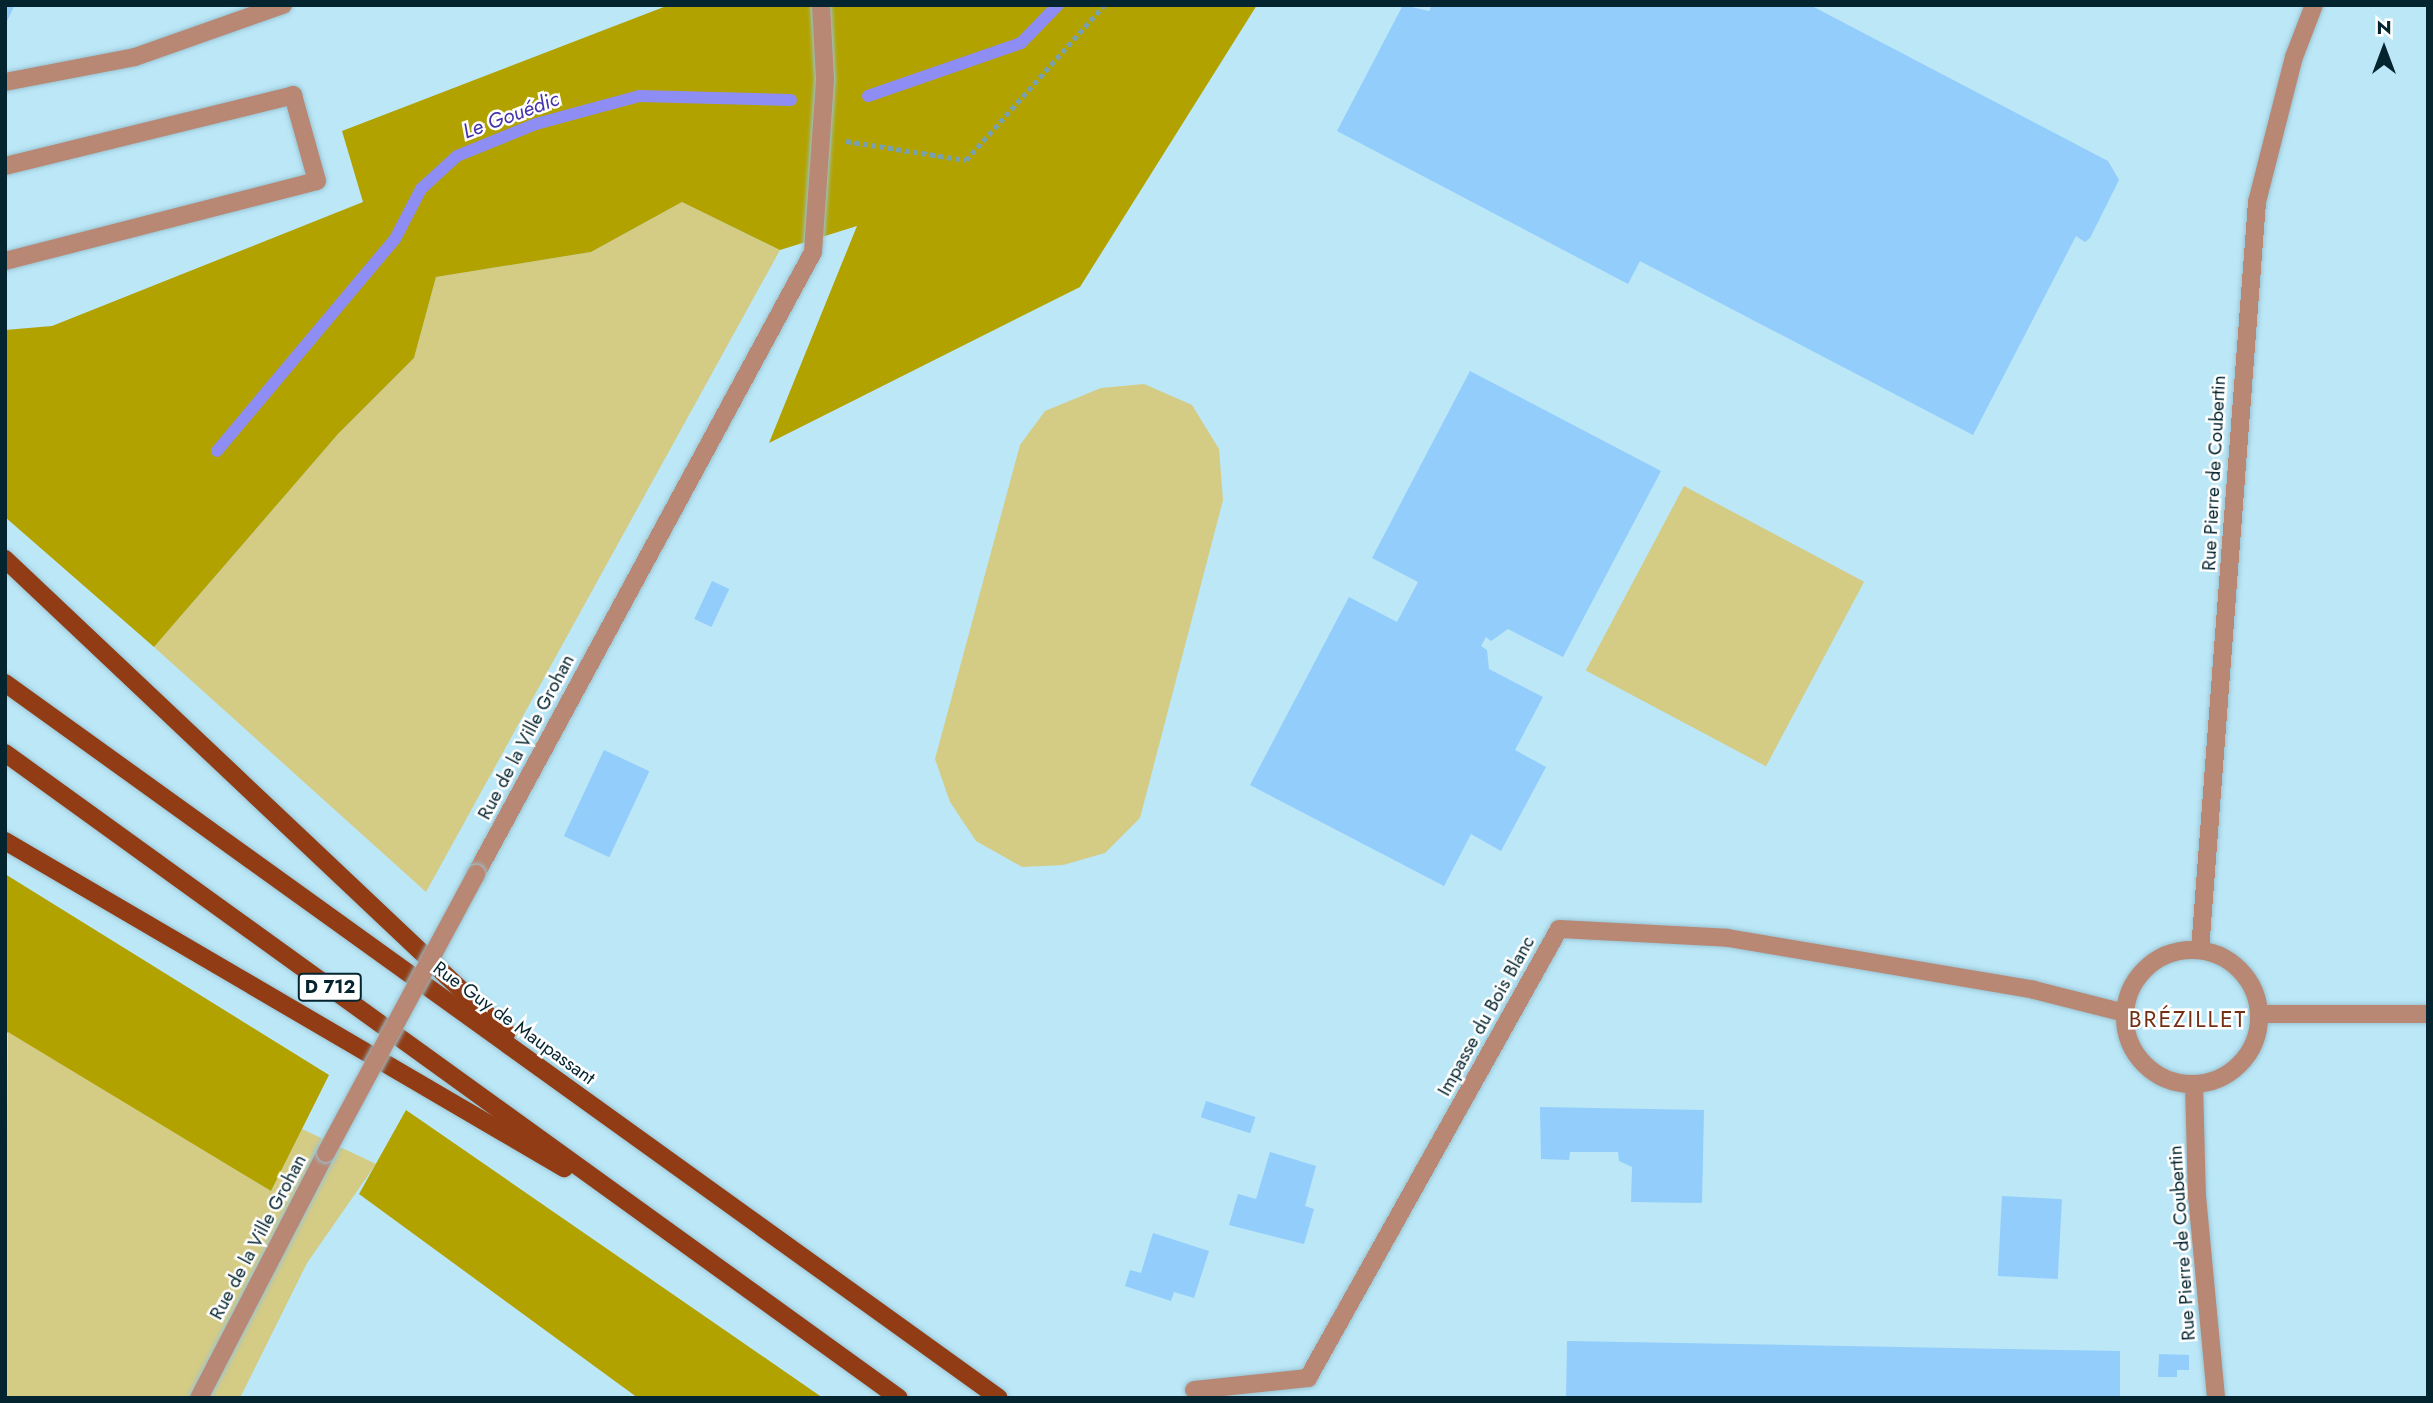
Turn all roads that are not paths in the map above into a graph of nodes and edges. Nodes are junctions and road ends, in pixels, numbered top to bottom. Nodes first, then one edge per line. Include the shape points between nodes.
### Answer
1 (284, 5) edge
2 (821, 5) edge
3 (2314, 5) edge
4 (5, 82) edge
5 (5, 166) edge
6 (5, 261) edge
7 (5, 559) edge
8 (5, 683) edge
9 (5, 753) edge
10 (5, 841) edge
11 (2200, 950) junction
12 (2124, 1013) junction
13 (2260, 1014) junction
14 (2428, 1014) edge
15 (555, 1079) junction
16 (2194, 1084) junction
17 (656, 1222) junction
18 (1194, 1390) dead end
19 (199, 1398) edge
20 (899, 1398) edge
21 (999, 1398) edge
22 (2216, 1398) edge

1 - 4 street via 135,57
2 - 19 street, Rue de la Ville Grohan, bridge via 825,79 813,252 475,874
3 - 11 street, Rue Pierre de Coubertin via 2294,57 2257,202
5 - 6 street via 293,95 317,181
7 - 15 main road
8 - 15 main road, Rue Guy de Maupassant / D 712
9 - 17 main road, D 712
10 - 17 main road
11 - 12 street via 2179,951 2150,966 2130,991
11 - 13 street via 2223,957 2242,971
12 - 16 street via 2136,1055 2171,1081
12 - 18 street, Impasse du Bois Blanc via 2034,990 1728,938 1559,929 1308,1378
13 - 14 street
13 - 16 street via 2248,1055 2215,1080
15 - 21 main road, Rue Guy de Maupassant / D 712
16 - 22 street, Rue Pierre de Coubertin via 2197,1196
17 - 20 main road, D 712

